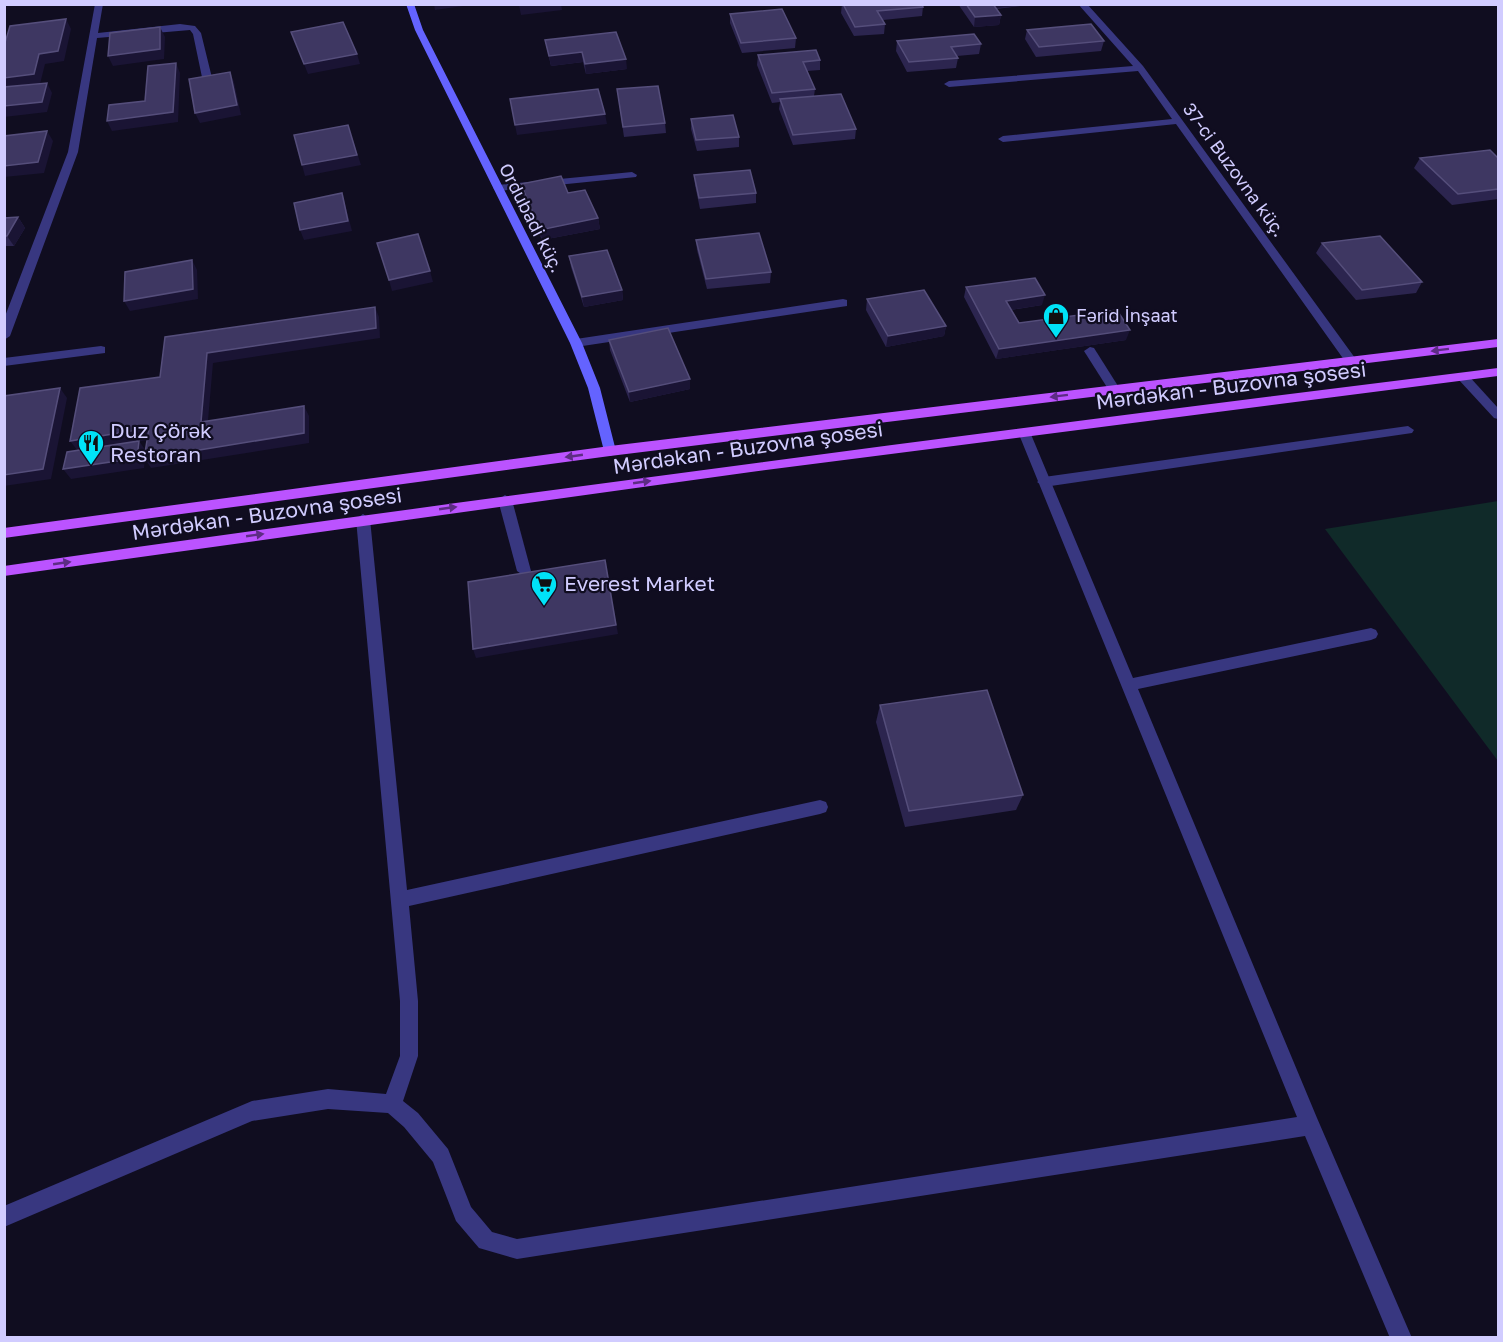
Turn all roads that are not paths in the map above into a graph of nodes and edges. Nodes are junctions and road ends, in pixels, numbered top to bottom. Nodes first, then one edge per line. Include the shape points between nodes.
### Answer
1 (99, 4) edge
2 (410, 4) edge
3 (1082, 4) edge
4 (94, 36) junction
5 (1140, 68) junction
6 (208, 82) edge
7 (949, 84) dead end
8 (1178, 121) junction
9 (1003, 139) dead end
10 (632, 175) dead end
11 (498, 188) junction
12 (843, 303) dead end
13 (4, 336) edge
14 (576, 343) junction
15 (1498, 343) edge
16 (101, 350) dead end
17 (1090, 351) dead end
18 (1351, 361) junction
19 (4, 362) edge
20 (1498, 372) edge
21 (1463, 377) junction
22 (1114, 389) junction
23 (1498, 415) edge
24 (1408, 430) dead end
25 (1024, 432) junction
26 (610, 451) junction
27 (1044, 482) junction
28 (505, 500) junction
29 (363, 519) junction
30 (4, 533) edge
31 (524, 571) edge
32 (4, 572) edge
33 (1371, 634) dead end
34 (1128, 686) junction
35 (820, 807) dead end
36 (398, 900) junction
37 (392, 1104) junction
38 (1310, 1125) junction
39 (4, 1217) edge
40 (1401, 1338) edge

1 - 4 street
2 - 11 street, Ordubadi küç. via 419,30
3 - 5 street, 37-ci Buzovna küç.
4 - 6 street via 192,28 197,33
4 - 13 street via 73,152
5 - 7 street
5 - 8 street, 37-ci Buzovna küç.
8 - 9 street
8 - 18 street, 37-ci Buzovna küç.
10 - 11 street
11 - 14 street, Ordubadi küç.
12 - 14 street
14 - 26 street, Ordubadi küç. via 594,388
15 -> 18 main road, Mərdəkan - Buzovna şosesi
16 - 19 street
17 - 22 street
18 - 22 main road, Mərdəkan - Buzovna şosesi
20 - 21 main road, Mərdəkan - Buzovna şosesi
21 - 23 street
21 - 25 main road, Mərdəkan - Buzovna şosesi
22 -> 26 main road, Mərdəkan - Buzovna şosesi
24 - 27 street
25 - 27 street
28 -> 25 main road, Mərdəkan - Buzovna şosesi
26 -> 30 main road, Mərdəkan - Buzovna şosesi
27 - 34 street
29 -> 28 main road, Mərdəkan - Buzovna şosesi
28 - 31 street
32 -> 29 main road, Mərdəkan - Buzovna şosesi
29 - 36 street
33 - 34 street
34 - 38 street
35 - 36 street
36 - 37 street via 410,1001 409,1056
37 - 38 street via 441,1156 463,1214 486,1241 517,1249
37 - 39 street via 328,1099 252,1111
38 - 40 street

